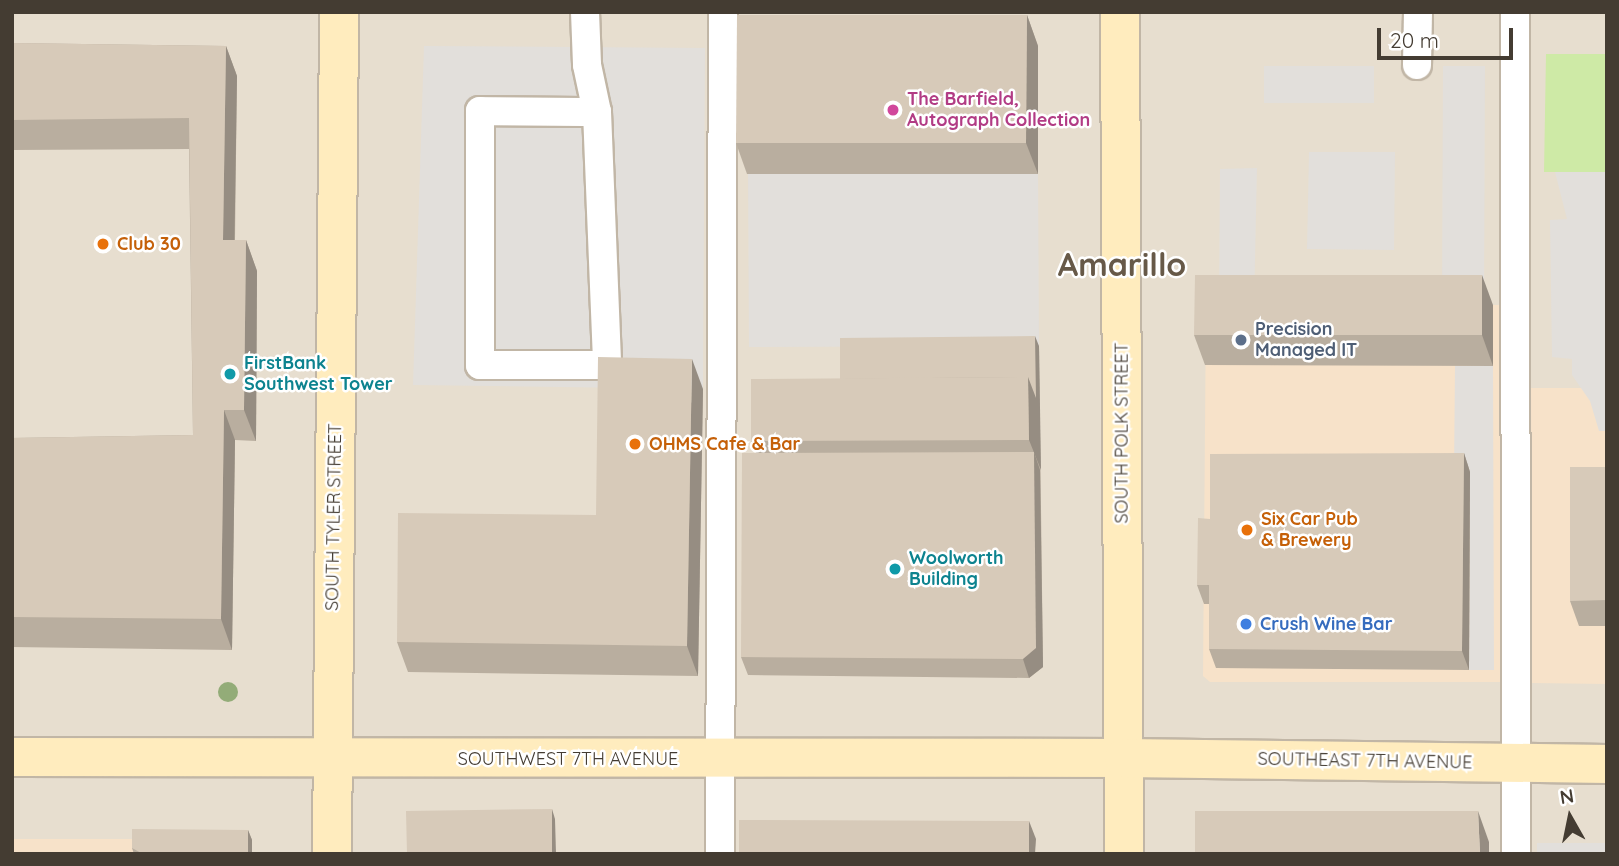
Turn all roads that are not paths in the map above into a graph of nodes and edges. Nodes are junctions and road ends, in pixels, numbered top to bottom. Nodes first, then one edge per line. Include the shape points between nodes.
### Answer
1 (338, 12) edge
2 (585, 12) edge
3 (723, 12) edge
4 (1120, 12) edge
5 (1418, 12) edge
6 (1516, 12) edge
7 (1417, 65) dead end
8 (597, 112) junction
9 (12, 757) edge
10 (720, 758) junction
11 (1124, 758) junction
12 (332, 760) junction
13 (1516, 762) junction
14 (1607, 764) edge
15 (332, 854) edge
16 (720, 854) edge
17 (1124, 854) edge
18 (1516, 854) edge

1 - 12 street, SOUTH TYLER STREET
2 - 8 lane via 587,65
3 - 10 lane
4 - 11 street, SOUTH POLK STREET
5 - 7 lane
6 - 13 lane
8 - 8 lane via 480,111 480,365 607,365
9 - 12 street, SOUTHWEST 7TH AVENUE
10 - 11 street, SOUTHWEST 7TH AVENUE
10 - 12 street, SOUTHWEST 7TH AVENUE
10 - 16 lane
11 - 13 street, SOUTHEAST 7TH AVENUE
11 - 17 street, SOUTH POLK STREET
12 - 15 street, SOUTH TYLER STREET
13 - 14 street, SOUTHEAST 7TH AVENUE
13 - 18 lane

